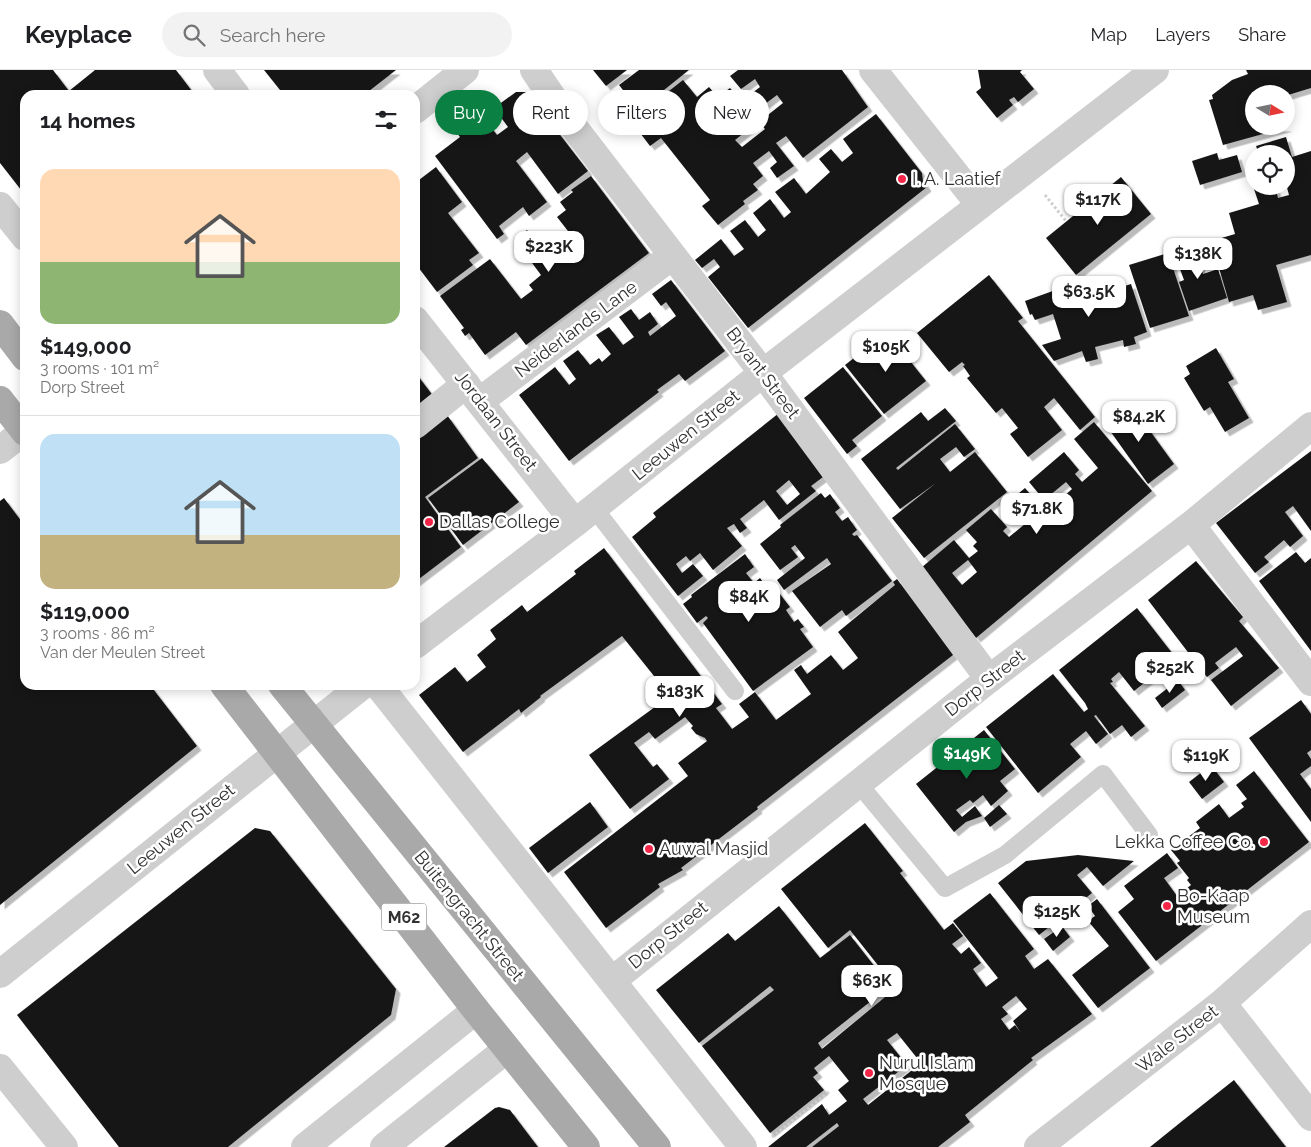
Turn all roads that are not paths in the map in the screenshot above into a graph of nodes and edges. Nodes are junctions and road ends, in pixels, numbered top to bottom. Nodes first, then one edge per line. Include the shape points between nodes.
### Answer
1 (217, 70) edge
2 (465, 70) edge
3 (534, 70) edge
4 (873, 70) edge
5 (1156, 70) edge
6 (232, 90) edge
7 (420, 106) edge
8 (980, 205) junction
9 (0, 206) edge
10 (20, 231) edge
11 (672, 256) junction
12 (0, 324) edge
13 (420, 326) edge
14 (20, 350) edge
15 (763, 373) junction
16 (473, 392) junction
17 (12, 419) edge
18 (420, 421) edge
19 (1311, 426) edge
20 (0, 450) edge
21 (585, 516) junction
22 (1191, 525) junction
23 (420, 641) edge
24 (989, 678) junction
25 (1311, 682) edge
26 (228, 690) edge
27 (286, 690) edge
28 (356, 690) edge
29 (382, 690) edge
30 (734, 691) dead end
31 (312, 724) junction
32 (277, 752) junction
33 (858, 783) junction
34 (1148, 836) dead end
35 (1311, 924) edge
36 (0, 974) edge
37 (613, 980) junction
38 (1222, 1003) junction
39 (476, 1010) junction
40 (507, 1049) junction
41 (0, 1068) edge
42 (1311, 1117) edge
43 (754, 1145) edge
44 (64, 1147) edge
45 (305, 1147) edge
46 (384, 1147) edge
47 (586, 1147) edge
48 (658, 1147) edge
49 (1038, 1147) edge

1 - 6 street
2 - 7 street
3 - 11 street, Bryant Street
4 - 8 street
5 - 8 street, Leeuwen Street
8 - 15 street, Leeuwen Street
9 - 10 street
11 - 15 street, Bryant Street
11 - 16 street, Neiderlands Lane
12 - 14 main road
13 - 16 street, Jordaan Street
15 - 21 street, Leeuwen Street
15 - 24 street, Bryant Street
16 - 18 street, Neiderlands Lane
16 - 21 street, Jordaan Street
17 - 20 street
19 - 22 street, Dorp Street
21 - 23 street, Leeuwen Street
21 - 30 lane
22 - 24 street, Dorp Street
22 - 25 street
24 - 33 street, Dorp Street
26 - 32 main road, M62
27 - 31 main road, Buitengracht Street / M62
28 - 31 street, Leeuwen Street
29 - 37 street
31 - 32 street, Leeuwen Street
31 - 48 main road, Buitengracht Street / M62
32 - 36 street, Leeuwen Street
32 - 39 main road, M62
33 - 34 lane via 945,888 1005,855 1103,774
33 - 37 street, Dorp Street
35 - 38 street, Wale Street
37 - 43 street
38 - 42 street
38 - 49 street, Wale Street
39 - 40 main road, M62
39 - 45 street
40 - 46 street
40 - 47 main road, M62
41 - 44 street

